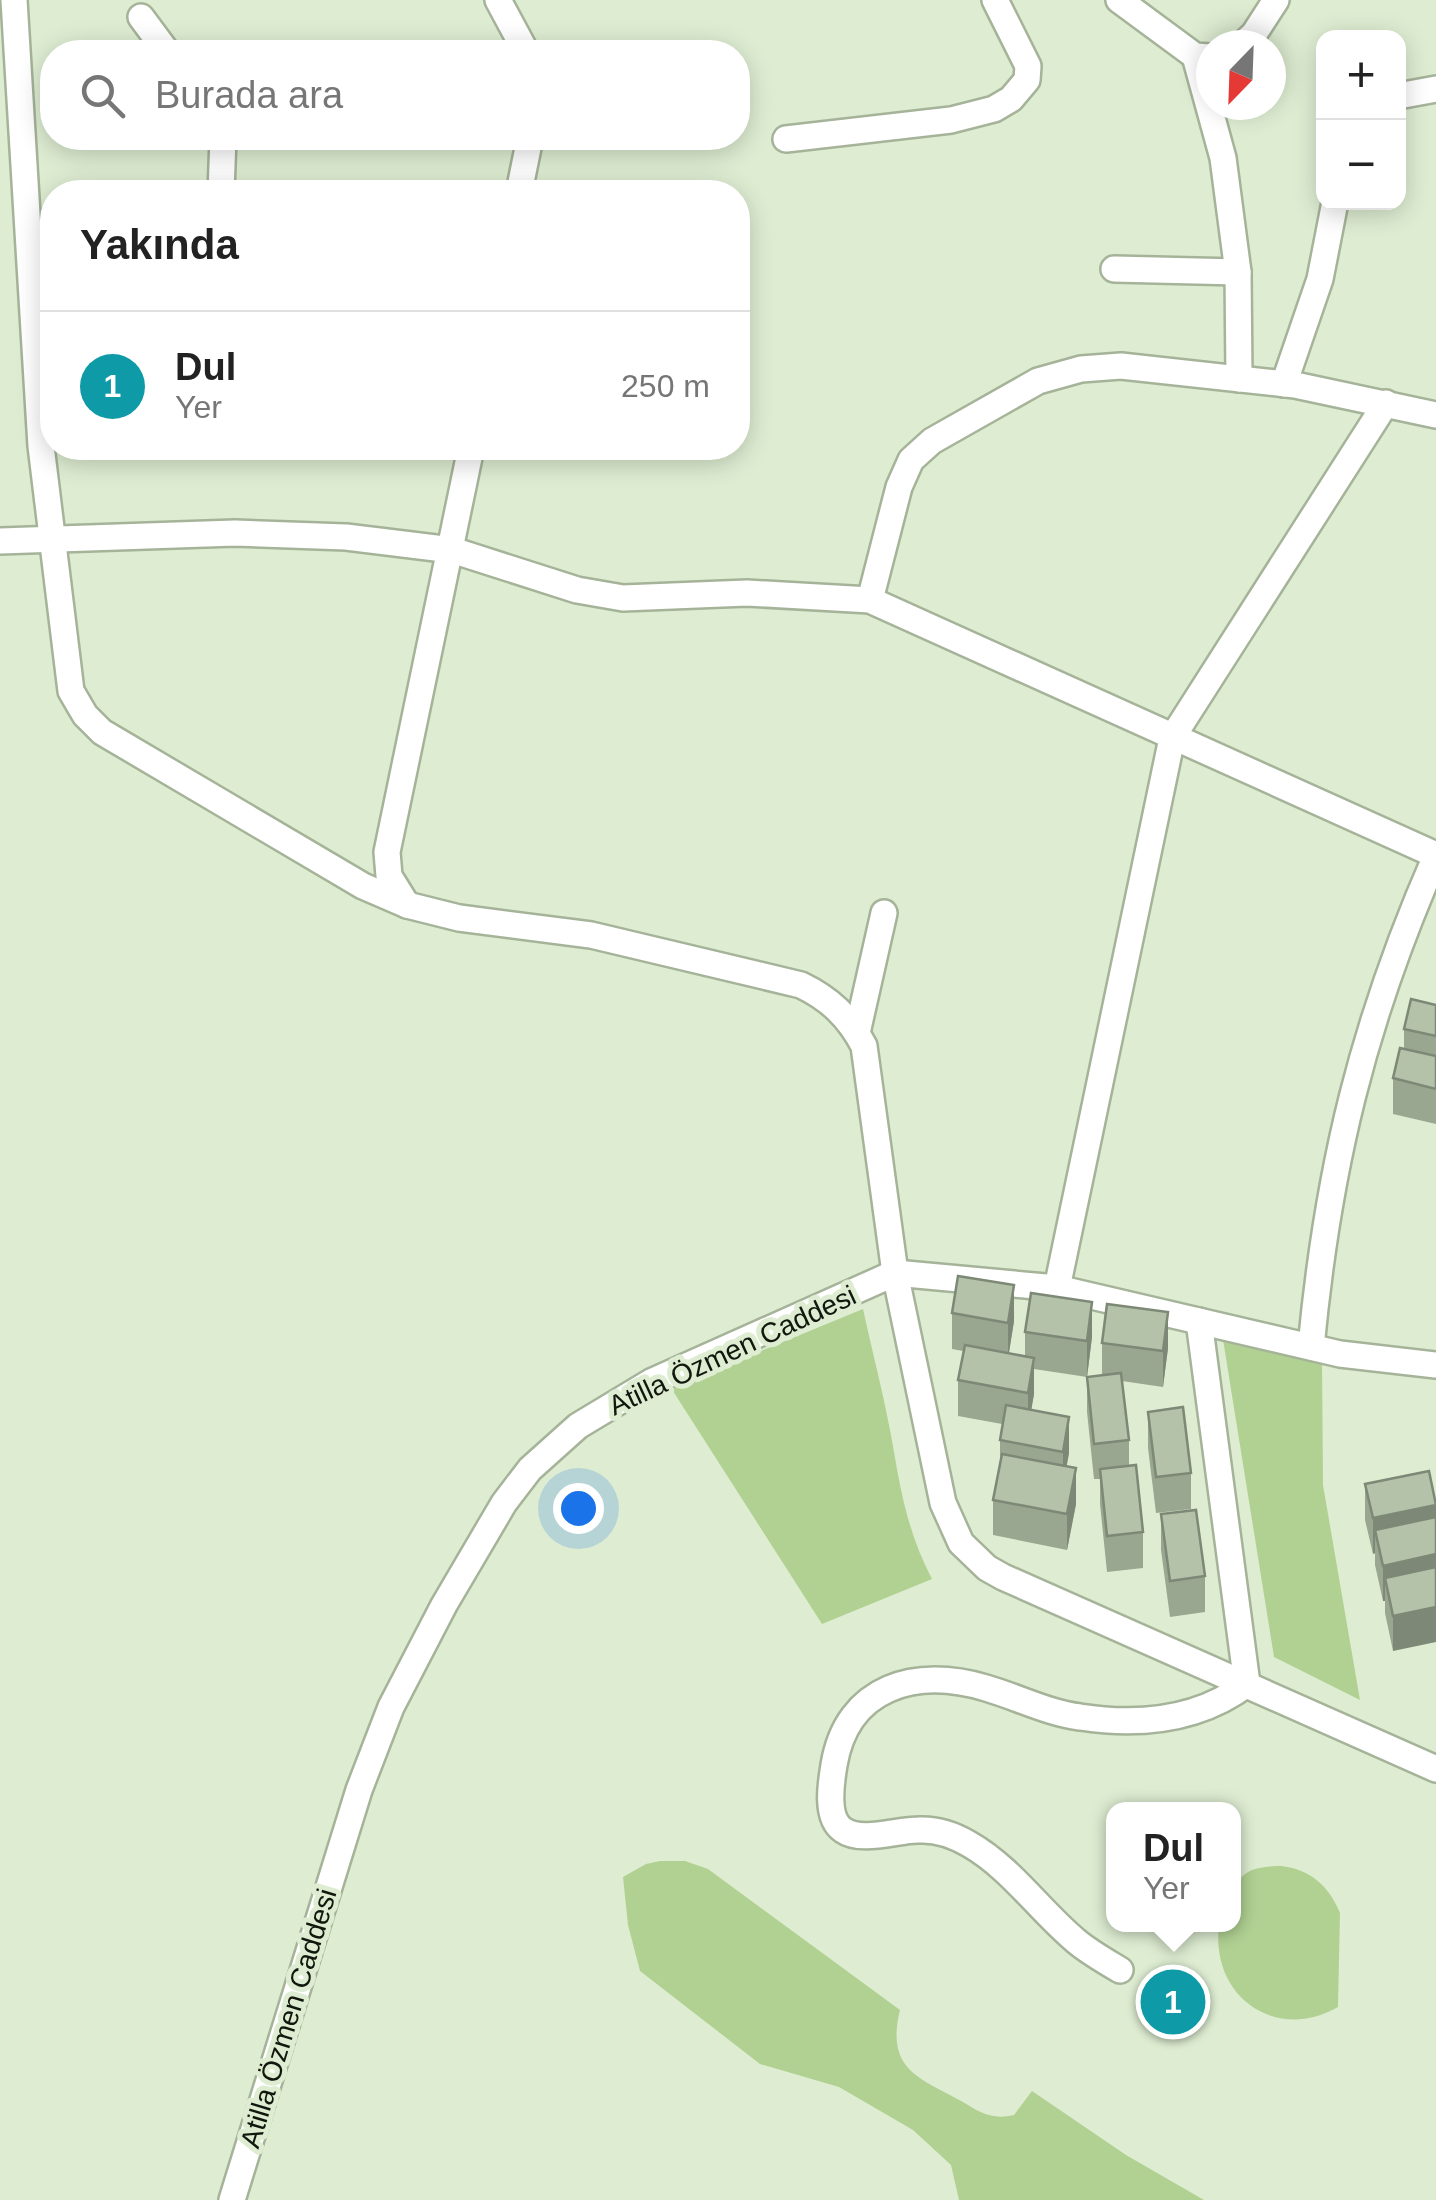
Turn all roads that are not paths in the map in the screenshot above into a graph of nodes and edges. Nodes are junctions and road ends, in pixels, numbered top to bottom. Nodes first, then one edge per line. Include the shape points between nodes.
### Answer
1 (996, 0) edge
2 (1119, 0) edge
3 (1276, 0) edge
4 (18, 4) edge
5 (507, 5) edge
6 (141, 17) dead end
7 (1257, 30) edge
8 (158, 40) edge
9 (521, 40) edge
10 (8, 43) edge
11 (1196, 51) edge
12 (1436, 89) edge
13 (1406, 95) edge
14 (1215, 120) edge
15 (786, 140) dead end
16 (223, 150) edge
17 (528, 150) edge
18 (221, 180) edge
19 (521, 180) edge
20 (1333, 210) edge
21 (1114, 269) dead end
22 (1238, 272) junction
23 (1239, 379) junction
24 (1284, 384) junction
25 (1386, 403) junction
26 (1436, 415) edge
27 (40, 434) edge
28 (42, 460) edge
29 (470, 460) edge
30 (50, 540) junction
31 (0, 542) edge
32 (452, 550) junction
33 (870, 600) junction
34 (1172, 738) junction
35 (1436, 855) edge
36 (407, 904) junction
37 (884, 913) dead end
38 (857, 1033) junction
39 (895, 1273) junction
40 (1056, 1288) junction
41 (1199, 1321) junction
42 (1312, 1347) junction
43 (1436, 1365) edge
44 (1248, 1684) junction
45 (1436, 1770) edge
46 (1120, 1970) dead end
47 (232, 2200) edge

1 - 15 street via 1028,66 1027,80 1011,99 951,120
2 - 11 street
3 - 7 street
4 - 10 street
5 - 9 street
6 - 8 street
10 - 27 street
12 - 13 street
14 - 22 street
16 - 18 street
17 - 19 street
20 - 24 street via 1320,279
21 - 22 street
22 - 23 street
23 - 24 street
23 - 33 street via 1121,366 1081,369 1016,392 932,441 904,473
24 - 25 street
25 - 26 street
25 - 34 street
28 - 30 street
29 - 32 street
30 - 31 street
30 - 32 street via 292,534
30 - 36 street via 72,691 93,724 364,886
32 - 33 street via 623,598 747,593
32 - 36 street via 387,852 393,886
33 - 34 street
34 - 35 street
34 - 40 street
35 - 42 street via 1350,1094
36 - 38 street via 459,918 591,935 801,986 828,1001
37 - 38 street
38 - 39 street
39 - 40 street, Atilla Özmen Caddesi
39 - 44 street via 943,1503 961,1543 1003,1577
39 - 47 street, Atilla Özmen Caddesi via 626,1396 561,1439 504,1503 436,1620 373,1749
40 - 41 street, Atilla Özmen Caddesi
41 - 42 street, Atilla Özmen Caddesi
41 - 44 street
42 - 43 street, Atilla Özmen Caddesi
44 - 45 street
44 - 46 street via 1200,1710 1118,1721 1074,1716 966,1683 920,1682 867,1700 841,1736 832,1790 842,1830 920,1830 958,1838 1018,1883 1077,1942

